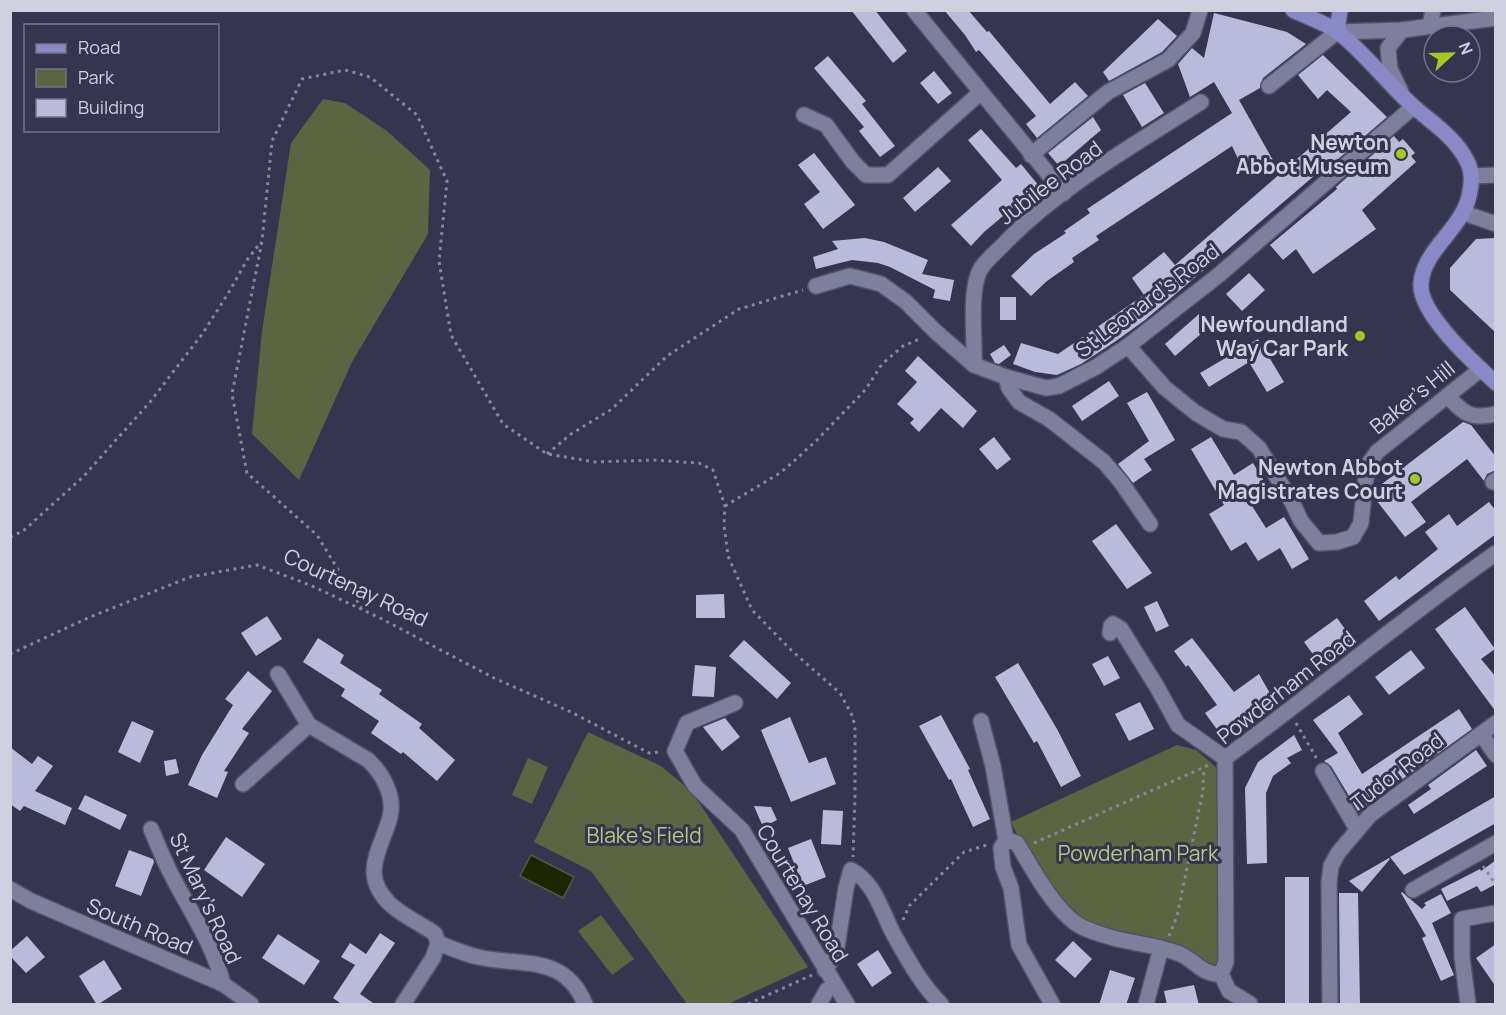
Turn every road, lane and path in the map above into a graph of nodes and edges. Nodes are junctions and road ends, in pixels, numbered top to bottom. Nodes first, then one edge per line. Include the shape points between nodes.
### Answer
1 (914, 10) edge
2 (1200, 10) edge
3 (1293, 10) edge
4 (1340, 10) edge
5 (1496, 18) edge
6 (1446, 24) edge
7 (1422, 27) edge
8 (1402, 30) junction
9 (1337, 32) junction
10 (1269, 86) dead end
11 (981, 92) junction
12 (1402, 96) junction
13 (1201, 102) dead end
14 (1413, 107) junction
15 (804, 115) dead end
16 (1031, 155) junction
17 (1496, 175) edge
18 (1472, 176) junction
19 (1064, 193) junction
20 (1464, 213) junction
21 (1496, 224) edge
22 (262, 241) junction
23 (816, 286) joint
24 (936, 333) junction
25 (1128, 346) junction
26 (974, 365) junction
27 (1481, 369) junction
28 (1006, 377) junction
29 (1496, 383) edge
30 (1446, 396) junction
31 (1496, 414) edge
32 (547, 454) junction
33 (725, 506) junction
34 (1150, 524) dead end
35 (10, 537) edge
36 (1496, 553) edge
37 (362, 609) junction
38 (1110, 633) dead end
39 (10, 654) edge
40 (278, 674) dead end
41 (735, 703) dead end
42 (1289, 711) junction
43 (981, 721) dead end
44 (1496, 723) edge
45 (309, 725) junction
46 (1481, 734) junction
47 (675, 751) junction
48 (1496, 755) edge
49 (1225, 758) junction
50 (1323, 771) joint
51 (243, 784) dead end
52 (151, 829) dead end
53 (1357, 829) junction
54 (1000, 841) junction
55 (1496, 843) edge
56 (1031, 844) dead end
57 (1476, 854) junction
58 (851, 870) junction
59 (1496, 885) edge
60 (10, 889) edge
61 (1413, 890) dead end
62 (1496, 913) edge
63 (894, 934) junction
64 (438, 944) junction
65 (1163, 949) junction
66 (825, 970) junction
67 (1221, 974) junction
68 (223, 984) junction
69 (834, 985) junction
70 (251, 1005) edge
71 (403, 1005) edge
72 (585, 1005) edge
73 (748, 1005) edge
74 (819, 1005) edge
75 (847, 1005) edge
76 (941, 1005) edge
77 (1052, 1005) edge
78 (1146, 1005) edge
79 (1250, 1005) edge
80 (1330, 1005) edge
81 (1468, 1005) edge

1 - 11 street
2 - 16 street via 1193,33 1168,60 1108,92
3 - 9 main road
4 - 9 main road
5 - 6 street
7 - 8 street
8 - 9 street
8 - 12 street via 1389,48 1390,69
9 - 10 street
9 - 12 main road
11 - 15 street via 888,175 866,175 826,125
11 - 16 street
12 - 14 main road
13 - 19 street, Jubilee Road
14 - 18 main road via 1449,137 1467,161
14 - 25 street, St Leonard's Road via 1220,274
16 - 19 street
17 - 18 street
18 - 20 main road
19 - 26 street, Jubilee Road via 1019,228 981,269 974,300
20 - 21 street
20 - 27 main road via 1436,249 1421,284 1428,309
22 - 32 path via 272,141 302,80 345,70 370,77 417,115 447,181 439,261 451,336 502,424
22 - 35 path via 203,333 150,402 83,477 23,531
22 - 37 path via 232,394 248,473 317,535
23 - 24 street, St Leonard's Road via 850,276 881,284 906,302
23 - 32 path via 739,309 667,356 612,408
24 - 26 street, St Leonard's Road
24 - 33 path via 903,346 793,462
25 - 28 street, St Leonard's Road via 1059,386 1046,388
25 - 30 street, Baker's Hill via 1165,388 1196,413 1223,429 1241,432 1259,448 1301,521 1319,543 1353,537 1361,523 1370,462
26 - 28 street, St Leonard's Road
27 - 29 main road
27 - 30 street, Baker's Hill
28 - 34 street via 1019,402 1049,419 1104,462
30 - 31 street via 1472,416
32 - 33 path via 595,462 654,460 699,464 713,470
33 - 58 path via 728,556 752,610 840,693 853,717 855,806
36 - 42 street, Powderham Road
37 - 39 path, Courtenay Road via 257,565 190,577
37 - 47 path, Courtenay Road via 649,753
38 - 49 street via 1113,624 1121,629 1178,725
40 - 45 street
41 - 47 street via 687,723
42 - 49 street, Powderham Road
42 - 50 path
43 - 54 street via 993,766
44 - 46 street, Tudor Road
45 - 51 street
45 - 64 street via 360,755 381,774 391,805 375,856 377,884 388,902 435,934
46 - 48 street
46 - 53 street, Tudor Road via 1370,815
47 - 66 street, Courtenay Road via 695,786 742,830
49 - 67 street, Powderham Road via 1226,962
50 - 53 street
52 - 68 street, St Mary's Road via 217,959
53 - 80 street, Tudor Road via 1331,866
54 - 63 path via 964,852 909,906
54 - 65 street via 1017,843 1058,905 1074,921 1093,932
54 - 77 street via 1019,945
55 - 57 street
56 - 65 path via 1204,768 1203,791 1177,916
57 - 59 path
57 - 61 street
58 - 63 street via 863,876
58 - 66 street via 836,953
60 - 68 street, South Road
62 - 81 street via 1462,920
63 - 76 street
64 - 71 street
64 - 72 street via 479,957 524,961 561,973 579,989
65 - 67 street via 1182,955 1210,975
65 - 78 street
66 - 69 street, Courtenay Road
66 - 73 path
67 - 79 street via 1229,991
68 - 70 street, South Road
69 - 74 street
69 - 75 street, Courtenay Road

